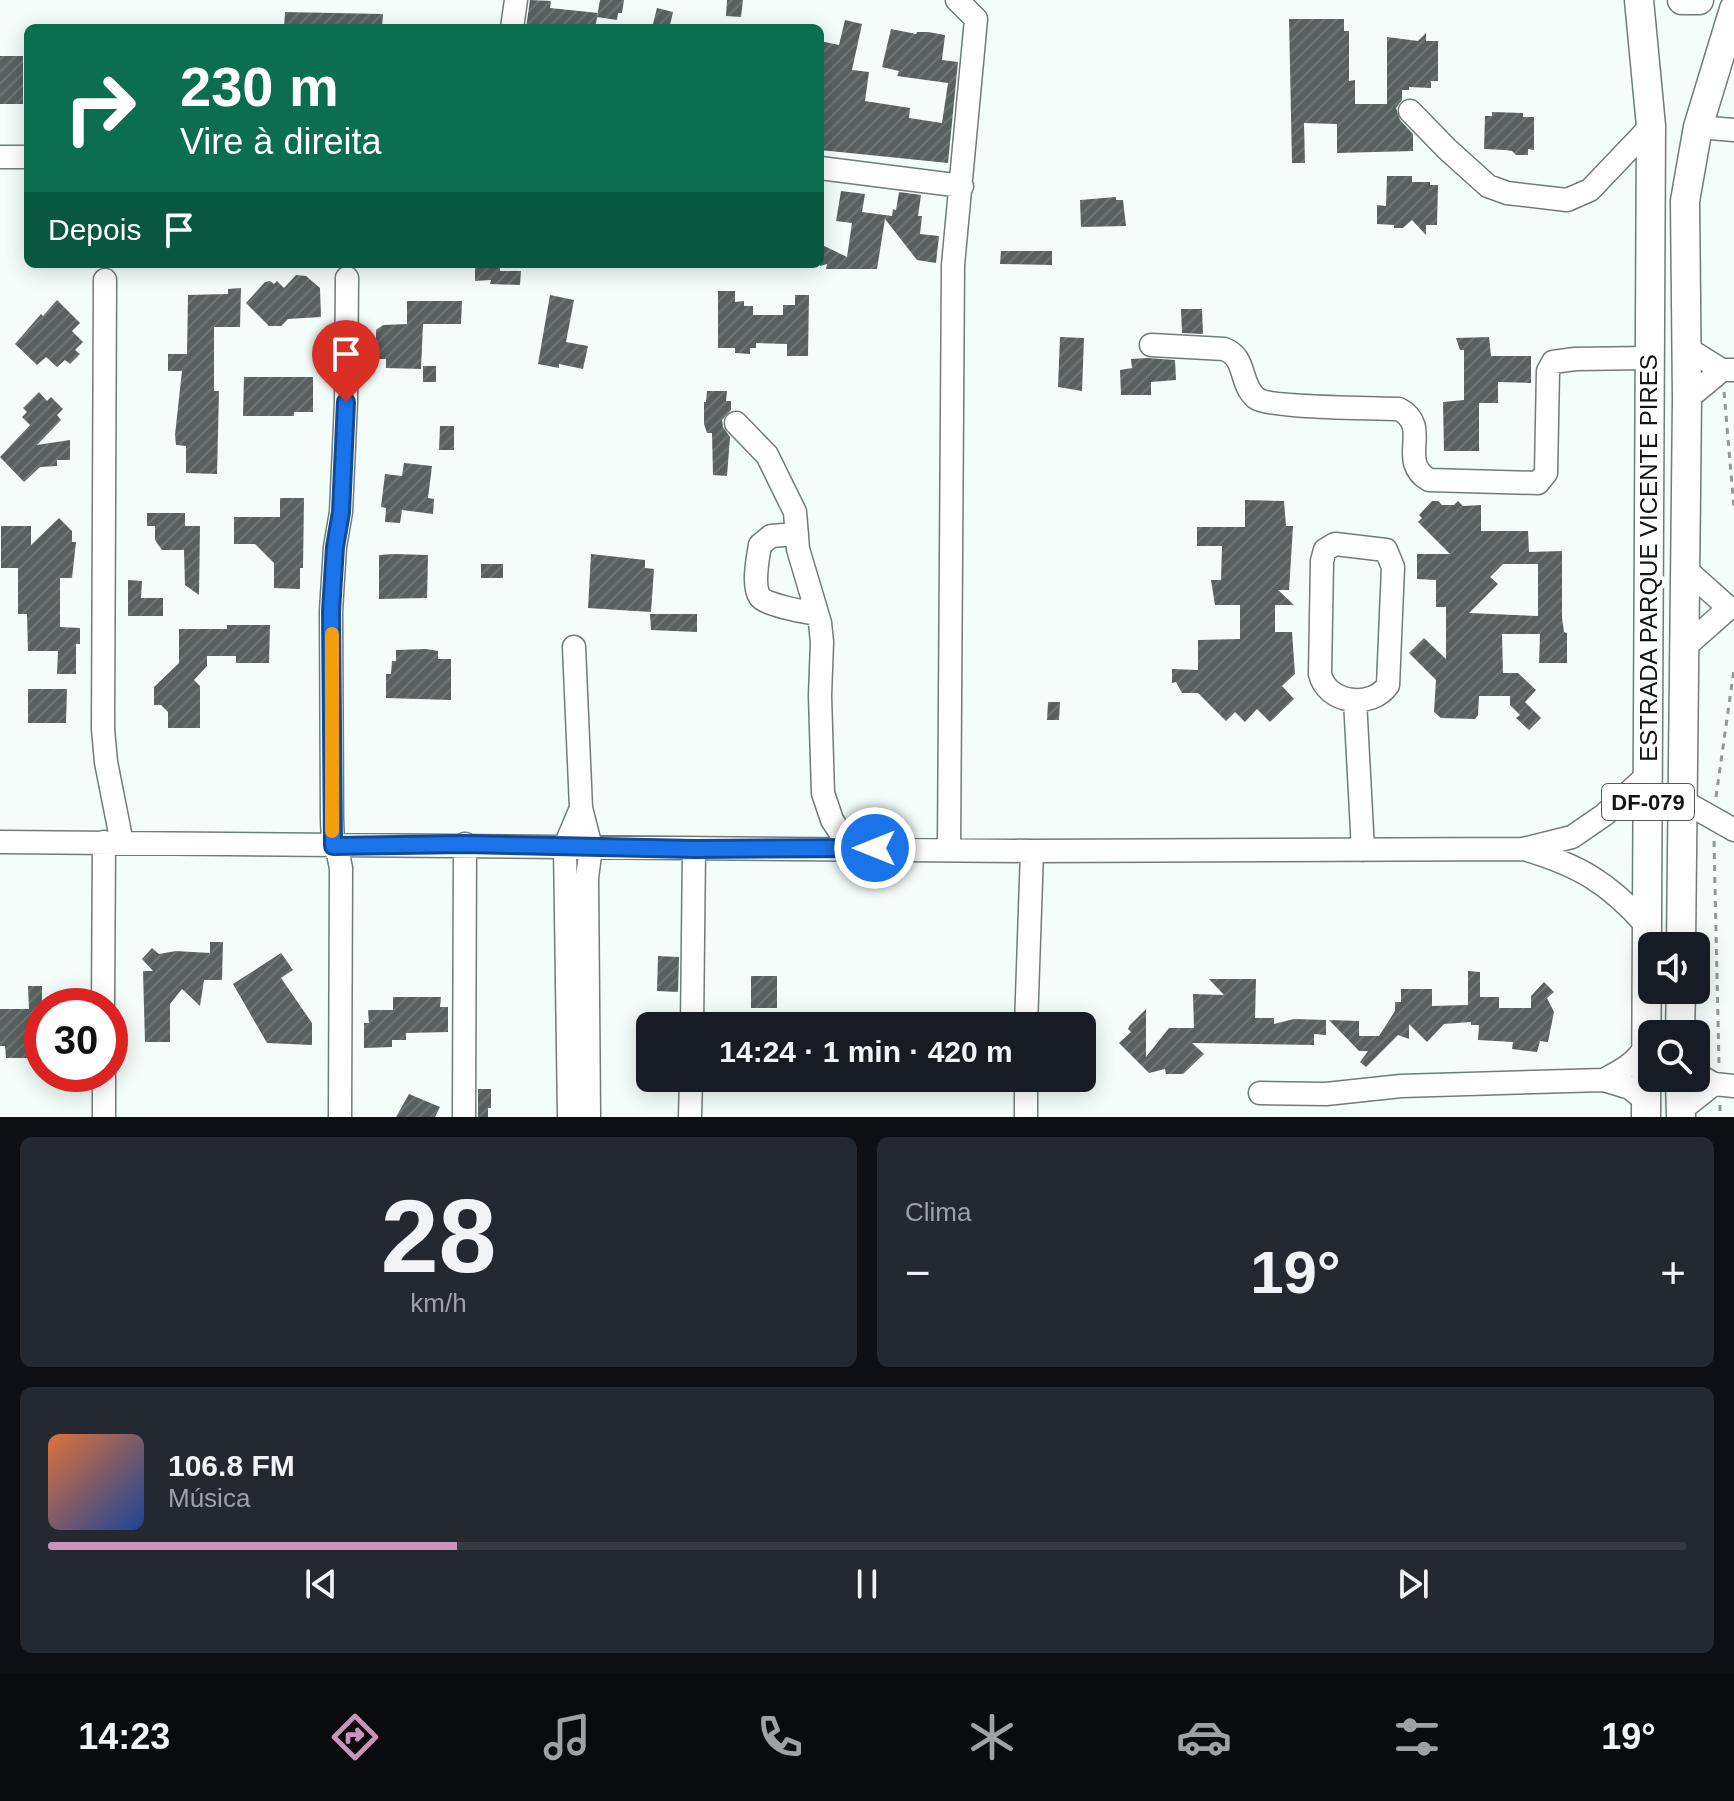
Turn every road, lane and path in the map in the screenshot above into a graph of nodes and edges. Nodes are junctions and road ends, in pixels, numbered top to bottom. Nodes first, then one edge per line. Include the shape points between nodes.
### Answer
1 (516, 0) edge
2 (957, 0) edge
3 (1639, 0) edge
4 (1682, 0) edge
5 (1699, 0) edge
6 (1734, 9) edge
7 (513, 24) edge
8 (1410, 111) dead end
9 (1651, 126) junction
10 (1698, 127) junction
11 (1734, 130) edge
12 (0, 157) edge
13 (24, 157) edge
14 (824, 169) edge
15 (962, 186) junction
16 (347, 278) dead end
17 (105, 280) dead end
18 (1151, 345) dead end
19 (1685, 347) junction
20 (1649, 358) junction
21 (1728, 370) edge
22 (1687, 399) junction
23 (736, 423) dead end
24 (1734, 508) edge
25 (797, 534) junction
26 (1683, 567) junction
27 (1731, 608) edge
28 (817, 614) junction
29 (1686, 646) junction
30 (574, 647) dead end
31 (1734, 669) edge
32 (1355, 700) junction
33 (1649, 774) junction
34 (1683, 801) junction
35 (581, 808) junction
36 (1713, 819) junction
37 (1734, 830) edge
38 (0, 842) edge
39 (113, 843) junction
40 (465, 844) junction
41 (333, 846) junction
42 (565, 846) junction
43 (591, 847) junction
44 (850, 847) junction
45 (949, 848) junction
46 (694, 849) junction
47 (1523, 849) junction
48 (1363, 850) junction
49 (1032, 851) junction
50 (1646, 925) junction
51 (1681, 932) edge
52 (104, 988) edge
53 (692, 1012) edge
54 (1026, 1012) edge
55 (1646, 1020) edge
56 (579, 1026) junction
57 (1638, 1055) edge
58 (1604, 1080) junction
59 (1716, 1082) edge
60 (106, 1092) edge
61 (691, 1092) edge
62 (1026, 1092) edge
63 (1680, 1092) edge
64 (1260, 1093) dead end
65 (1646, 1109) edge
66 (579, 1112) edge
67 (1681, 1113) edge
68 (108, 1116) edge
69 (340, 1117) edge
70 (464, 1117) edge
71 (690, 1117) edge
72 (1026, 1117) edge
73 (1720, 1117) edge

1 - 7 street
2 - 15 street via 976,19
3 - 9 main road, ESTRADA PARQUE VICENTE PIRES / DF-079
4 - 5 main road
6 - 10 main road, ESTRADA PARQUE VICENTE PIRES / DF-079
8 - 9 street via 1488,186 1567,200 1590,190
9 - 20 main road, ESTRADA PARQUE VICENTE PIRES / DF-079
10 - 11 street
10 - 19 main road, ESTRADA PARQUE VICENTE PIRES / DF-079 via 1685,201
12 - 13 street
14 - 15 street
15 - 45 street via 953,279
16 - 41 street via 341,512 331,611
17 - 39 street via 103,729
18 - 20 street via 1231,351 1241,365 1245,387 1262,402 1399,409 1412,418 1414,465 1429,480 1538,483 1546,473 1548,371 1553,362
19 - 21 street
19 - 22 main road, ESTRADA PARQUE VICENTE PIRES / DF-079
20 - 33 main road, ESTRADA PARQUE VICENTE PIRES / DF-079
21 - 22 street
21 - 24 path
22 - 26 main road, ESTRADA PARQUE VICENTE PIRES / DF-079
23 - 25 street via 777,470 795,512
25 - 28 street
25 - 28 street via 771,536 760,545 759,594 767,602
26 - 27 street
26 - 29 main road, ESTRADA PARQUE VICENTE PIRES / DF-079
27 - 29 street
28 - 44 street via 822,642 823,793 832,820
29 - 34 main road, ESTRADA PARQUE VICENTE PIRES / DF-079
30 - 35 street
31 - 36 path
32 - 32 street via 1329,692 1320,674 1322,561 1325,550 1335,544 1386,550 1393,567 1388,685 1375,697
32 - 48 street
33 - 47 street via 1572,837
33 - 50 main road, ESTRADA PARQUE VICENTE PIRES / DF-079
34 - 36 street
34 - 51 main road, ESTRADA PARQUE VICENTE PIRES / DF-079
35 - 42 street
35 - 43 street
36 - 37 street
36 - 59 path
38 - 39 street
39 - 41 street
39 - 52 street
40 - 41 street
40 - 42 street
40 - 70 street
41 - 69 street via 341,868
42 - 43 street
42 - 56 street
43 - 46 street
43 - 56 street
44 - 45 street
44 - 46 street
45 - 49 street
46 - 53 street
47 - 48 street
47 - 50 street via 1586,871
48 - 49 street
49 - 54 street
50 - 55 main road, ESTRADA PARQUE VICENTE PIRES / DF-079
56 - 66 street
57 - 58 street
58 - 64 street
58 - 65 street via 1630,1088
59 - 67 street
59 - 73 path
60 - 68 street
61 - 71 street
62 - 72 street
63 - 67 main road

